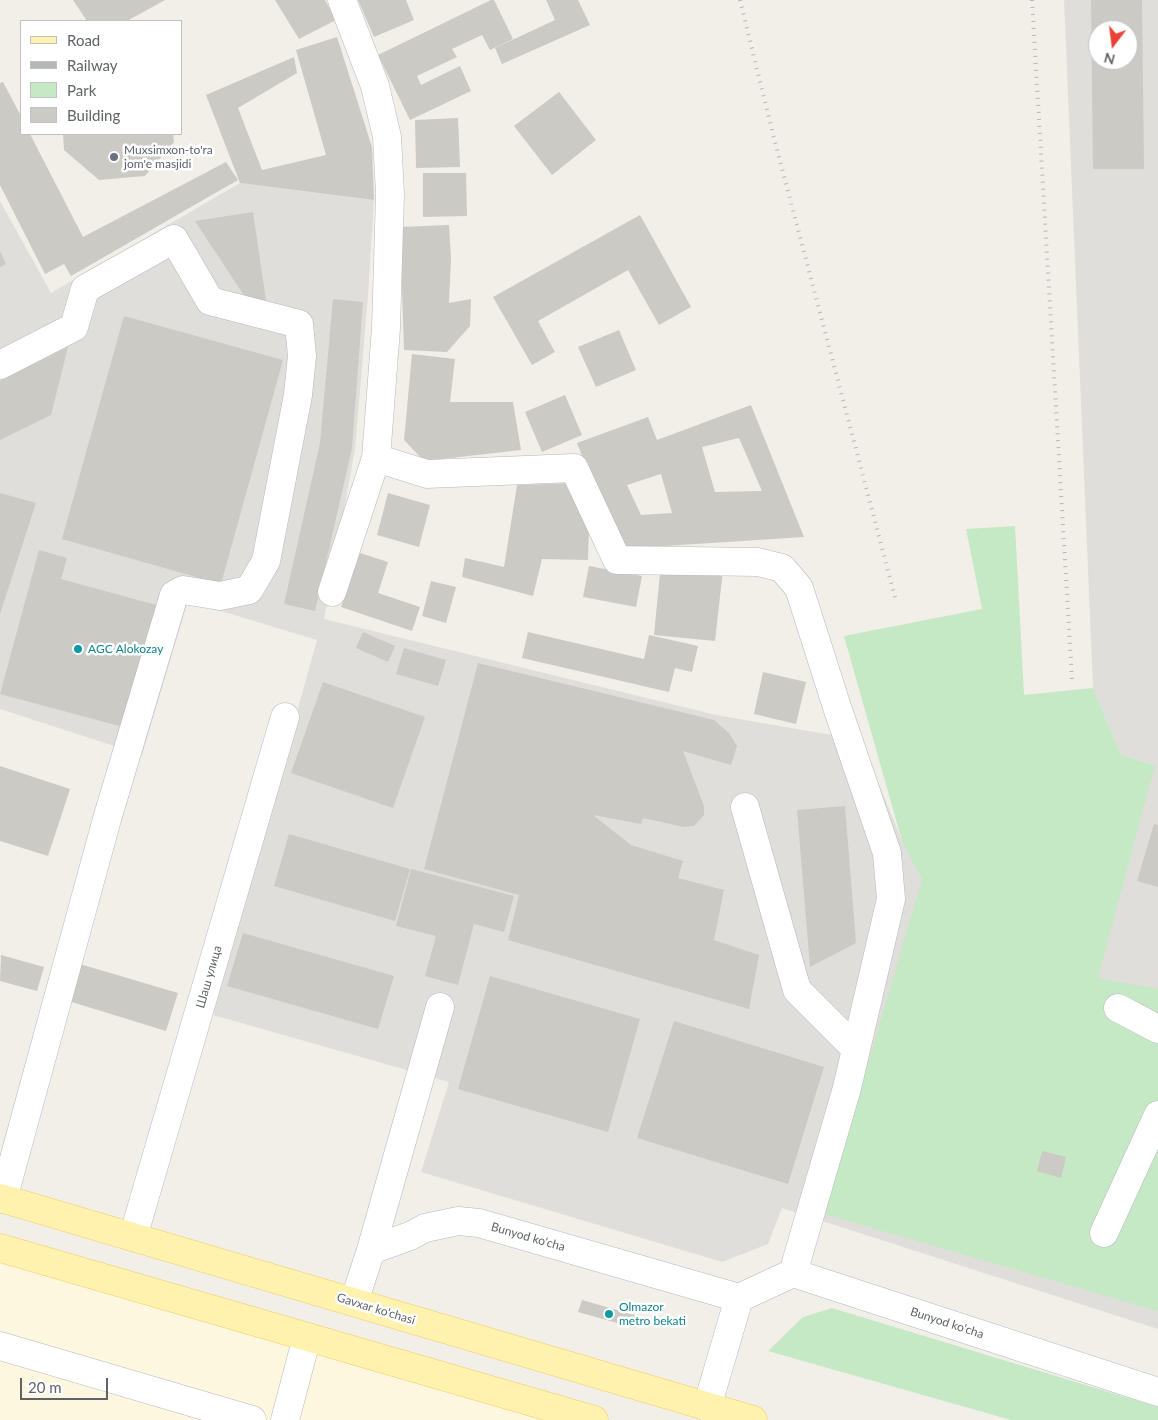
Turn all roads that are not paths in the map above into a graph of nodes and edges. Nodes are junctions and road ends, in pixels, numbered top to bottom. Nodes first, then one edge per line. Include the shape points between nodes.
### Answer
1 (342, 0) edge
2 (0, 365) edge
3 (376, 458) junction
4 (332, 592) dead end
5 (285, 717) dead end
6 (745, 807) dead end
7 (440, 1007) dead end
8 (1118, 1008) dead end
9 (1158, 1029) edge
10 (856, 1049) junction
11 (1158, 1115) edge
12 (2, 1198) edge
13 (1104, 1233) dead end
14 (133, 1237) junction
15 (0, 1248) edge
16 (371, 1250) junction
17 (793, 1274) junction
18 (739, 1298) junction
19 (354, 1302) junction
20 (307, 1337) junction
21 (0, 1346) edge
22 (1158, 1392) edge
23 (706, 1414) edge
24 (252, 1420) edge
25 (285, 1420) edge
26 (594, 1420) edge
27 (753, 1420) edge

1 - 3 street via 375,86 387,137 390,194 386,318
2 - 12 street via 74,327 85,289 174,239 210,301 299,324 302,356 298,395 266,560 249,590 220,596 183,590 174,596 107,819
3 - 4 street
3 - 10 street via 427,474 574,468 617,560 758,562 782,568 800,588 887,854 891,899
5 - 14 street, Шаш улица
6 - 10 street via 797,990
7 - 16 street
8 - 9 street
10 - 17 street
11 - 13 street
12 - 14 main road, Gavxar ko'chasi
14 - 19 main road, Gavxar ko'chasi
15 - 20 main road
16 - 18 street, Bunyod ko'cha via 440,1224 458,1221 479,1223
16 - 19 street
17 - 18 street
17 - 22 street, Bunyod ko'cha
18 - 23 street
19 - 23 main road, Gavxar ko'chasi
20 - 25 street
20 - 26 main road
21 - 24 street
23 - 27 main road, Gavxar ko'chasi

